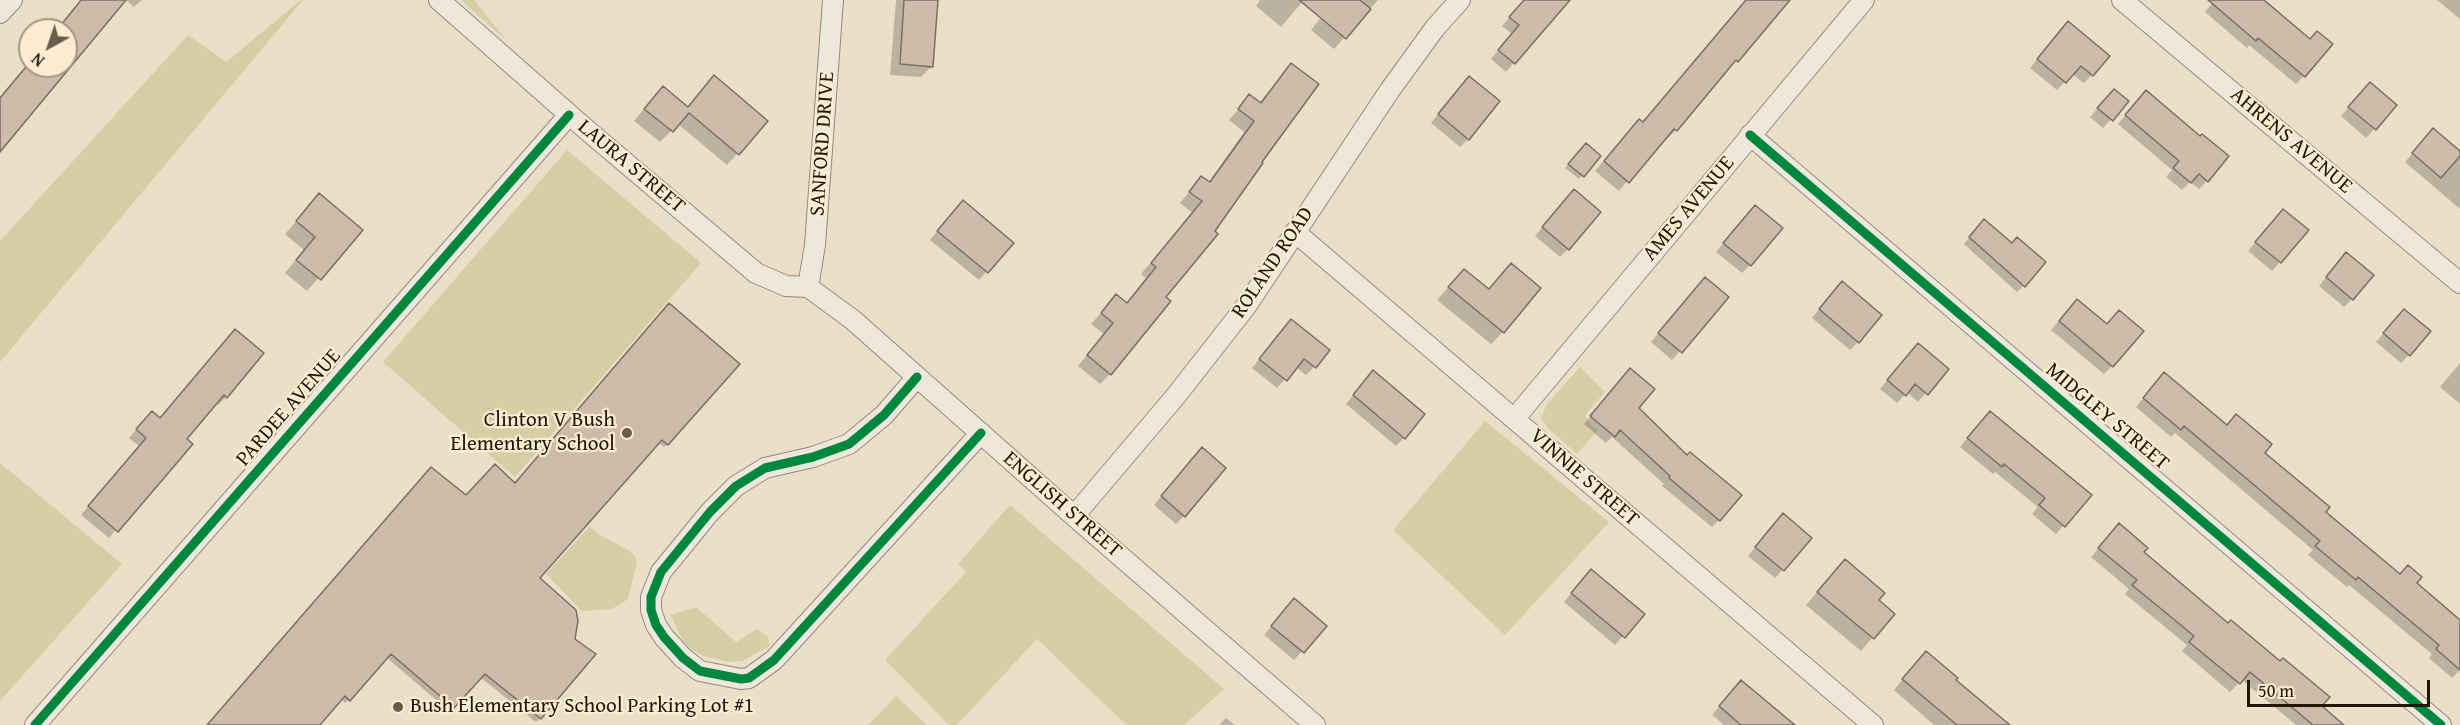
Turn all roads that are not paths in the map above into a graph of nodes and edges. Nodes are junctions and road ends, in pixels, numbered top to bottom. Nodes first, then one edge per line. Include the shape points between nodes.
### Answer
1 (12, 0) edge
2 (439, 0) edge
3 (833, 0) edge
4 (1460, 0) edge
5 (1864, 0) edge
6 (2121, 0) edge
7 (0, 13) edge
8 (569, 115) junction
9 (1750, 135) junction
10 (1295, 232) junction
11 (2460, 282) edge
12 (808, 287) junction
13 (917, 377) junction
14 (1515, 418) junction
15 (981, 433) junction
16 (1074, 516) junction
17 (35, 725) edge
18 (1315, 725) edge
19 (1873, 725) edge
20 (2441, 725) edge

1 - 7 street
2 - 8 street, LAURA STREET
3 - 12 street, SANFORD DRIVE via 815,245
4 - 10 street, ROLAND ROAD via 1390,90
5 - 9 street, AMES AVENUE
6 - 11 street, AHRENS AVENUE
8 - 12 street, LAURA STREET via 756,273 786,286
8 - 17 street, PARDEE AVENUE
9 - 14 street, AMES AVENUE
9 - 20 street, MIDGLEY STREET
10 - 14 street, VINNIE STREET
10 - 16 street, ROLAND ROAD via 1213,349
12 - 13 street, ENGLISH STREET via 854,320
13 - 15 street, ENGLISH STREET
13 - 15 street via 884,415 849,444 765,468 731,490 702,521 661,573 651,597 656,625 683,658 700,671 741,679 749,678 774,660
14 - 19 street, VINNIE STREET
15 - 16 street, ENGLISH STREET
16 - 18 street, ENGLISH STREET

